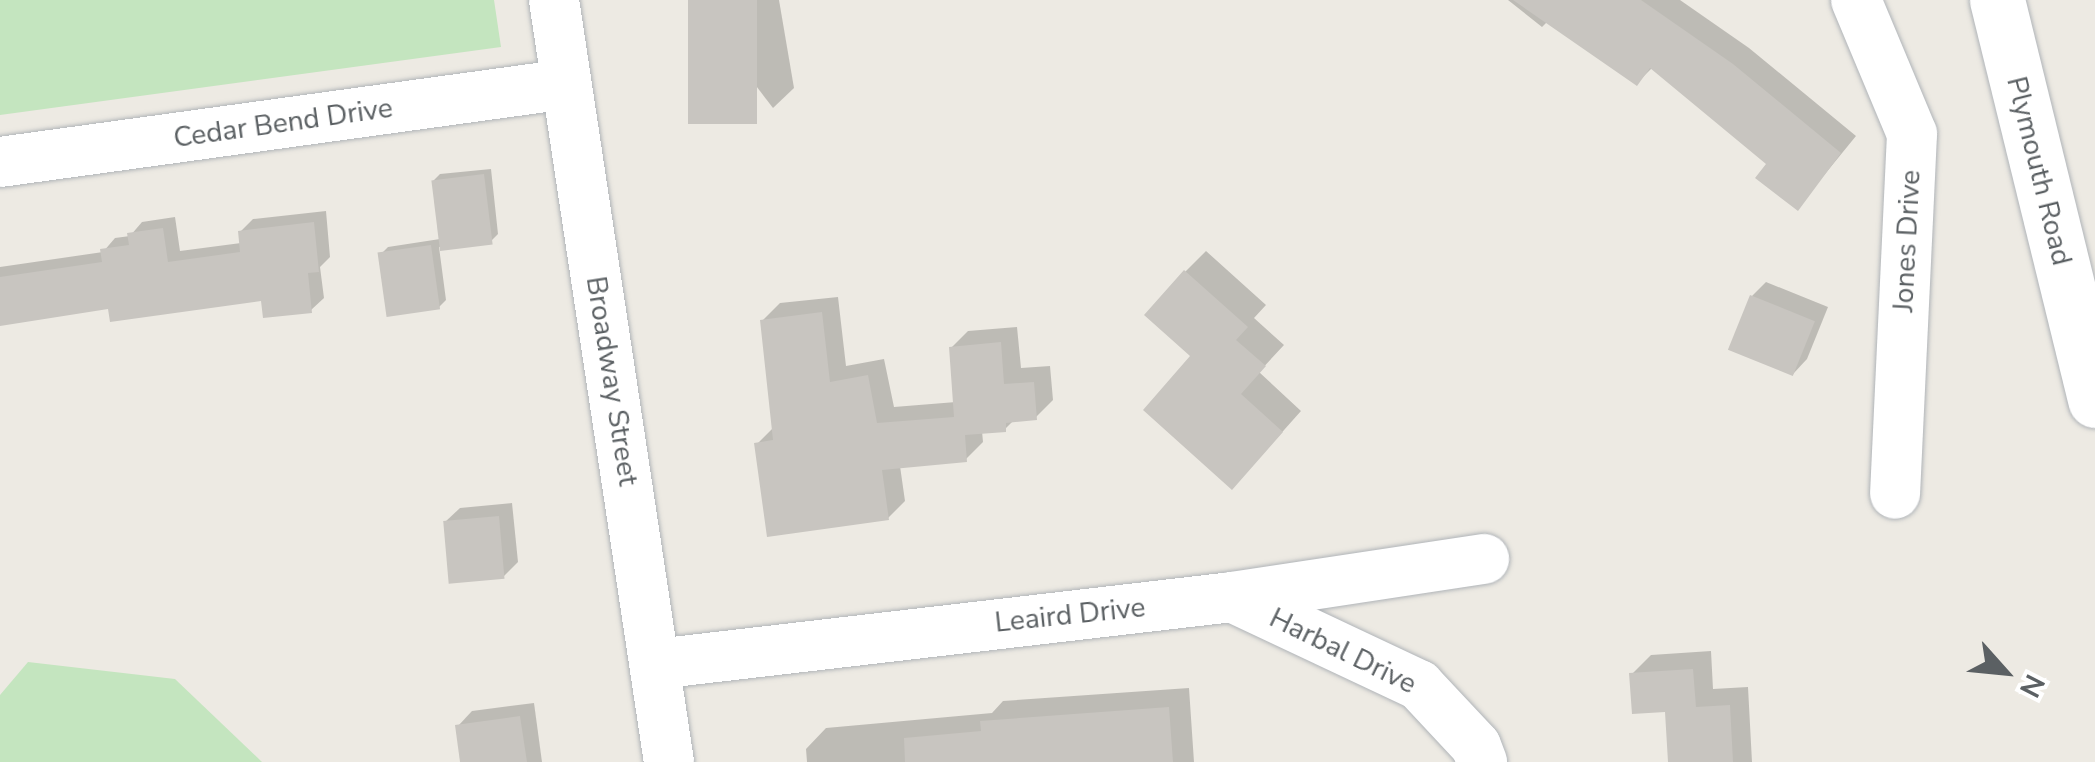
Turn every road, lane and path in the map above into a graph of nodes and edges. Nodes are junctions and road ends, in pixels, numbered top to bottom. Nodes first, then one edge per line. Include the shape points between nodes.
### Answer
1 (554, 0) edge
2 (1856, 0) edge
3 (1997, 0) edge
4 (567, 84) junction
5 (0, 162) edge
6 (2095, 400) edge
7 (1895, 494) dead end
8 (1484, 559) dead end
9 (1232, 597) junction
10 (656, 664) junction
11 (669, 762) edge
12 (1482, 762) edge

1 - 4 street, Broadway Street
2 - 7 street, Jones Drive via 1912,134
3 - 6 main road, Plymouth Road
4 - 5 street, Cedar Bend Drive
4 - 10 street, Broadway Street
8 - 9 street, Leaird Drive
9 - 10 street, Leaird Drive
9 - 12 street, Harbal Drive via 1420,686 1476,746
10 - 11 street, Broadway Street

